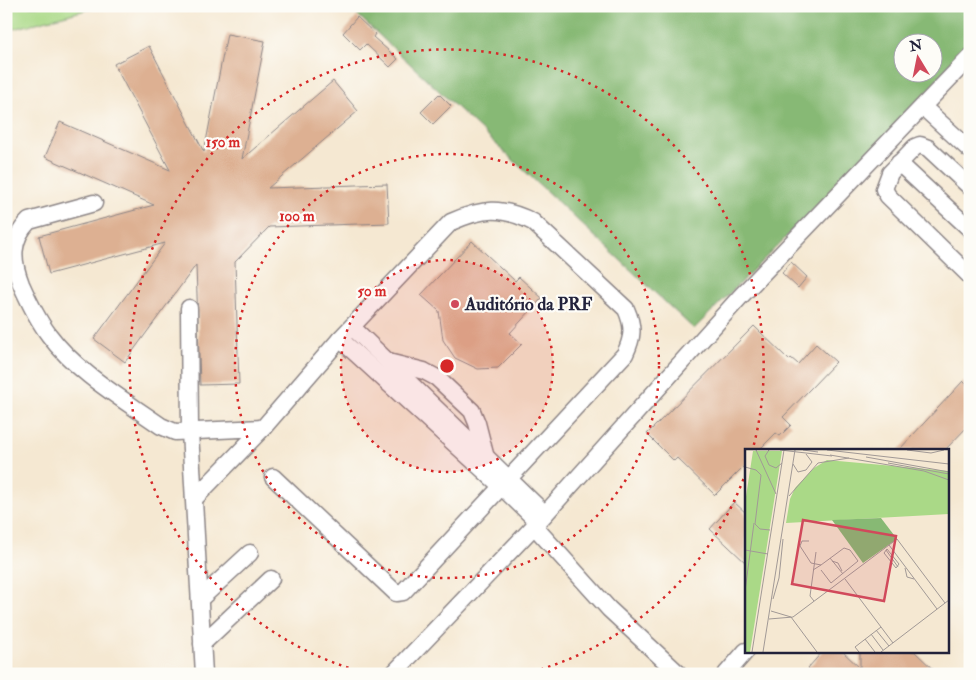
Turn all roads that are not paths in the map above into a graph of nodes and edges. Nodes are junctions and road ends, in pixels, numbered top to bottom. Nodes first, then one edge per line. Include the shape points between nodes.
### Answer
1 (970, 57) edge
2 (923, 106) junction
3 (970, 150) edge
4 (899, 163) junction
5 (970, 188) edge
6 (94, 203) dead end
7 (970, 229) edge
8 (970, 276) edge
9 (189, 308) dead end
10 (352, 327) junction
11 (340, 339) junction
12 (380, 365) junction
13 (263, 428) junction
14 (190, 432) junction
15 (485, 454) junction
16 (273, 477) dead end
17 (505, 482) junction
18 (194, 499) junction
19 (539, 521) junction
20 (250, 553) dead end
21 (271, 579) dead end
22 (200, 599) junction
23 (202, 644) junction
24 (745, 652) edge
25 (204, 674) edge
26 (393, 674) edge
27 (679, 674) edge
28 (726, 674) edge

1 - 2 lane
2 - 3 lane
2 - 19 lane via 740,297
4 - 5 lane via 920,145 928,148
4 - 7 lane
4 - 8 lane via 885,182 888,196
6 - 14 lane via 29,221 22,229 14,244 13,258 25,293 49,336 84,370 161,426 175,432
9 - 14 lane
10 - 11 lane
10 - 12 lane
10 - 17 lane via 451,222 494,209 515,213 533,222 626,310 632,323 632,339 625,354
11 - 12 lane
11 - 13 lane
12 - 15 lane
12 - 15 lane via 424,371 437,378 472,411 478,422
12 - 17 lane
13 - 14 lane
13 - 18 lane
14 - 18 lane
15 - 17 lane
16 - 17 lane via 399,593 406,590
17 - 19 lane
18 - 22 lane
19 - 26 lane
19 - 27 lane via 609,609
20 - 22 lane
21 - 23 lane
22 - 23 lane
23 - 25 lane
24 - 28 lane

